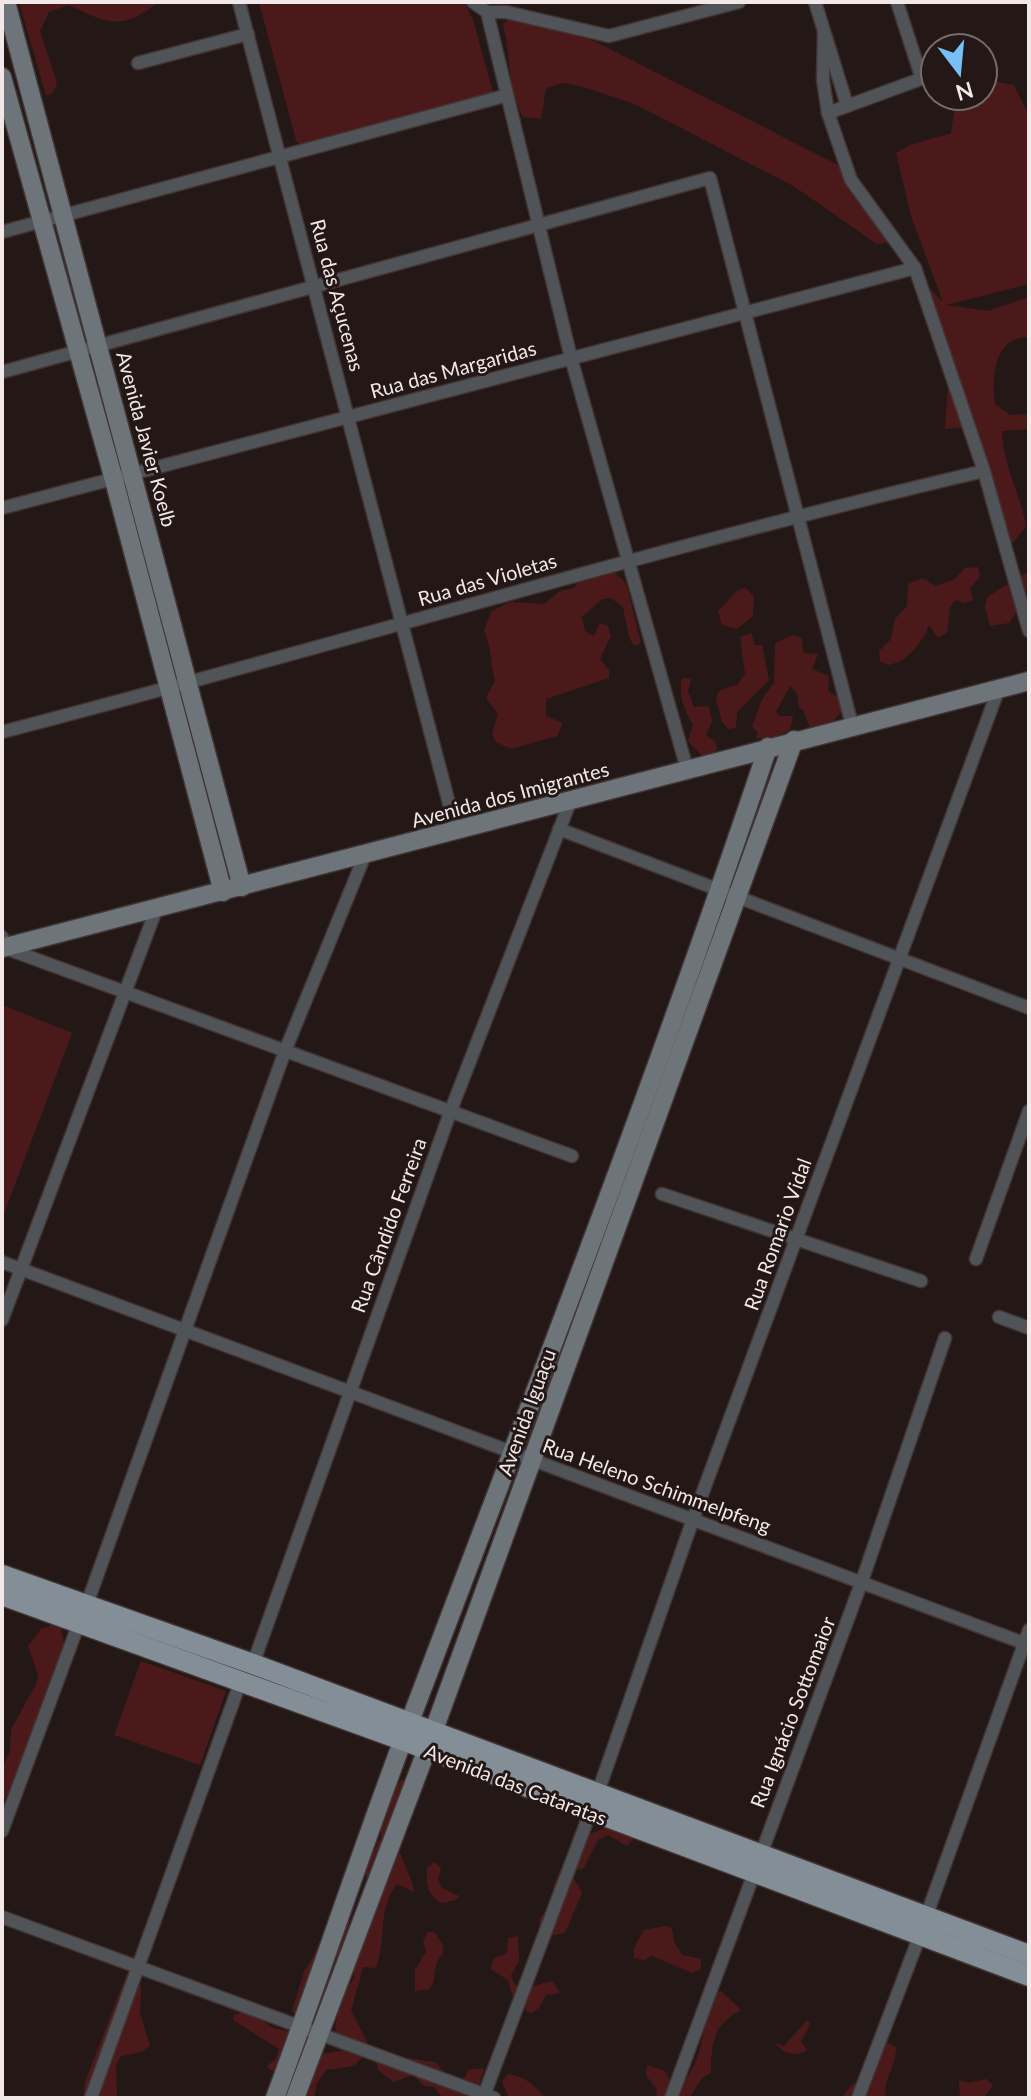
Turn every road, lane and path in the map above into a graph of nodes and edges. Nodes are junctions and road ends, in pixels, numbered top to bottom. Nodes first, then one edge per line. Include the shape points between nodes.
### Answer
1 (6, 2) edge
2 (239, 2) edge
3 (473, 2) edge
4 (739, 2) edge
5 (815, 2) edge
6 (897, 2) edge
7 (487, 12) junction
8 (824, 32) junction
9 (248, 34) junction
10 (138, 63) dead end
11 (2, 77) edge
12 (504, 96) junction
13 (847, 105) junction
14 (828, 113) junction
15 (281, 157) junction
16 (63, 214) junction
17 (42, 220) junction
18 (537, 225) junction
19 (2, 232) edge
20 (915, 268) junction
21 (314, 285) junction
22 (747, 311) junction
23 (99, 346) junction
24 (77, 353) junction
25 (571, 358) junction
26 (2, 372) edge
27 (349, 417) junction
28 (984, 471) junction
29 (133, 475) junction
30 (114, 480) junction
31 (2, 508) edge
32 (796, 514) junction
33 (628, 560) junction
34 (403, 624) junction
35 (1029, 631) edge
36 (1029, 681) edge
37 (190, 683) junction
38 (999, 688) junction
39 (168, 689) junction
40 (852, 725) junction
41 (2, 732) edge
42 (794, 740) junction
43 (768, 747) junction
44 (687, 769) junction
45 (570, 802) junction
46 (559, 829) junction
47 (456, 830) junction
48 (365, 855) junction
49 (242, 887) junction
50 (720, 890) junction
51 (223, 892) junction
52 (740, 897) junction
53 (156, 910) junction
54 (3, 944) edge
55 (900, 961) junction
56 (125, 989) junction
57 (1029, 1008) edge
58 (285, 1051) junction
59 (451, 1110) junction
60 (1029, 1111) edge
61 (572, 1156) dead end
62 (662, 1194) dead end
63 (797, 1238) junction
64 (976, 1259) dead end
65 (2, 1262) edge
66 (21, 1269) junction
67 (921, 1281) dead end
68 (999, 1317) dead end
69 (2, 1320) edge
70 (1029, 1328) edge
71 (185, 1331) junction
72 (945, 1338) dead end
73 (349, 1390) junction
74 (513, 1455) junction
75 (532, 1461) junction
76 (693, 1519) junction
77 (2, 1575) edge
78 (862, 1581) junction
79 (2, 1595) edge
80 (87, 1604) junction
81 (79, 1623) junction
82 (1029, 1630) edge
83 (1027, 1644) edge
84 (253, 1664) junction
85 (240, 1683) junction
86 (405, 1733) junction
87 (429, 1742) junction
88 (594, 1804) junction
89 (2, 1831) edge
90 (756, 1865) junction
91 (2, 1917) edge
92 (923, 1926) junction
93 (1029, 1955) edge
94 (138, 1970) junction
95 (1029, 1976) edge
96 (310, 2030) junction
97 (487, 2097) edge
98 (91, 2098) edge
99 (275, 2098) edge
100 (295, 2098) edge
101 (671, 2098) edge
102 (858, 2098) edge

1 - 16 street, Avenida Javier Koelb
2 - 9 street, Rua das Açucenas
3 - 7 street
4 - 7 street via 609,36
5 - 8 street
6 - 13 street via 921,71 918,80
7 - 12 street
8 - 13 street
8 - 14 street
9 - 10 street
9 - 15 street, Rua das Açucenas
11 - 17 street
12 - 15 street
12 - 18 street
13 - 14 street
14 - 20 street via 851,180
15 - 16 street
15 - 21 street, Rua das Açucenas
16 - 17 street
16 - 23 street, Avenida Javier Koelb
17 - 19 street
17 - 24 street
18 - 21 street
18 - 22 street via 710,178
18 - 25 street
20 - 22 street, Rua das Margaridas
20 - 28 street
21 - 23 street
21 - 27 street, Rua das Açucenas
22 - 25 street, Rua das Margaridas
22 - 32 street
23 - 24 street
23 - 29 street, Avenida Javier Koelb
24 - 26 street
24 - 30 street
25 - 27 street, Rua das Margaridas
25 - 33 street
27 - 29 street, Rua das Margaridas
27 - 34 street, Rua das Açucenas
28 - 32 street, Rua das Violetas
28 - 35 street
29 - 30 street, Rua das Margaridas
29 - 37 street, Avenida Javier Koelb
30 - 31 street, Rua das Margaridas
30 - 39 street
32 - 33 street, Rua das Violetas
32 - 40 street
33 - 34 street, Rua das Violetas
33 - 44 street
34 - 37 street, Rua das Violetas
34 - 47 street, Rua das Açucenas
36 - 38 street, Avenida dos Imigrantes
37 - 39 street, Rua das Violetas
37 - 49 street, Avenida Javier Koelb
38 - 40 street, Avenida dos Imigrantes
38 - 55 street, Rua Romario Vidal
39 - 41 street, Rua das Violetas
39 - 51 street
40 - 42 street, Avenida dos Imigrantes
42 - 43 street, Avenida dos Imigrantes
42 - 52 street, Avenida Iguaçu
43 - 44 street, Avenida dos Imigrantes
43 - 50 street, Avenida Iguaçu
44 - 45 street, Avenida dos Imigrantes
45 - 46 street, Rua Cândido Ferreira
45 - 47 street, Avenida dos Imigrantes
46 - 50 street
46 - 59 street, Rua Cândido Ferreira
47 - 48 street, Avenida dos Imigrantes
48 - 49 street, Avenida dos Imigrantes
48 - 58 street
49 - 51 street, Avenida dos Imigrantes
50 - 52 street
50 - 74 street, Avenida Iguaçu
51 - 53 street, Avenida dos Imigrantes
52 - 55 street
52 - 75 street, Avenida Iguaçu
53 - 54 street, Avenida dos Imigrantes
53 - 56 street
54 - 56 street
55 - 57 street
55 - 63 street, Rua Romario Vidal
56 - 58 street
56 - 66 street
58 - 59 street
58 - 71 street
59 - 61 street
59 - 73 street, Rua Cândido Ferreira
60 - 64 street
62 - 63 street
63 - 67 street
63 - 76 street, Rua Romario Vidal
65 - 66 street, Rua Heleno Schimmelpfeng
66 - 69 street
66 - 71 street, Rua Heleno Schimmelpfeng
68 - 70 street
71 - 73 street, Rua Heleno Schimmelpfeng
71 - 80 street
72 - 78 street, Rua Ignácio Sottomaior
73 - 74 street, Rua Heleno Schimmelpfeng
73 - 84 street, Rua Cândido Ferreira
74 - 75 street, Rua Heleno Schimmelpfeng
74 - 86 street, Avenida Iguaçu
75 - 76 street, Rua Heleno Schimmelpfeng
75 - 87 street, Avenida Iguaçu
76 - 78 street, Rua Heleno Schimmelpfeng
76 - 88 street, Rua Romario Vidal
77 - 80 main road, Avenida das Cataratas
78 - 83 street, Rua Heleno Schimmelpfeng
78 - 90 street, Rua Ignácio Sottomaior
79 - 81 main road, Avenida das Cataratas
80 - 84 main road, Avenida das Cataratas
81 - 85 main road, Avenida das Cataratas
81 - 89 street
82 - 83 street
83 - 92 street
84 - 86 main road, Avenida das Cataratas
85 - 86 main road, Avenida das Cataratas
85 - 94 street
86 - 87 main road, Avenida das Cataratas
86 - 96 street, Avenida Iguaçu
87 - 88 main road, Avenida das Cataratas
87 - 96 street, Avenida Iguaçu
88 - 90 main road, Avenida das Cataratas
88 - 97 street, Rua Romario Vidal
90 - 92 main road, Avenida das Cataratas
90 - 101 street, Rua Ignácio Sottomaior
91 - 94 street
92 - 93 main road, Avenida das Cataratas
92 - 95 main road, Avenida das Cataratas
92 - 102 street
94 - 96 street
94 - 98 street
96 - 97 street
96 - 99 street, Avenida Iguaçu
96 - 100 street, Avenida Iguaçu

